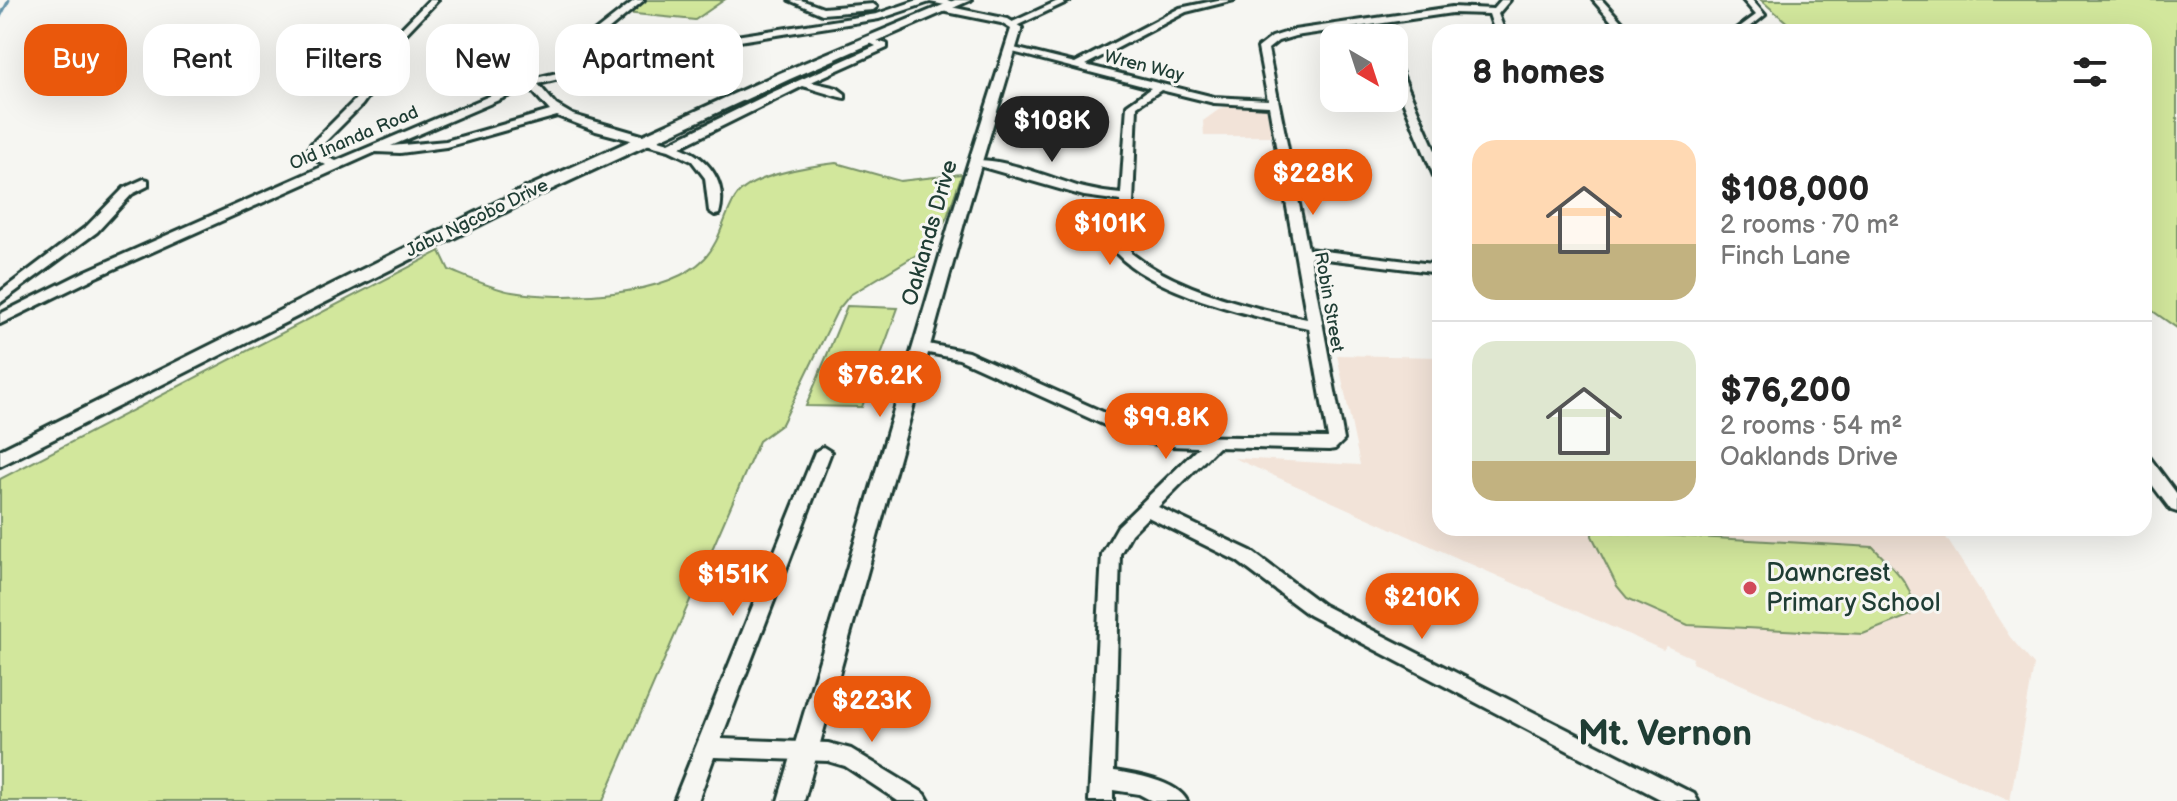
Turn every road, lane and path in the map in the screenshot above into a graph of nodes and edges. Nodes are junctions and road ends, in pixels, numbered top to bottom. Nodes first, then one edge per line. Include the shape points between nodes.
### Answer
1 (434, 0) edge
2 (640, 0) edge
3 (793, 0) edge
4 (890, 0) edge
5 (1067, 0) edge
6 (1230, 0) edge
7 (1506, 0) edge
8 (1597, 0) edge
9 (1747, 0) edge
10 (919, 2) edge
11 (955, 4) edge
12 (1495, 12) junction
13 (610, 24) edge
14 (1013, 24) junction
15 (1496, 24) edge
16 (1619, 24) edge
17 (1749, 24) edge
18 (743, 38) edge
19 (871, 40) junction
20 (1010, 50) junction
21 (1076, 66) junction
22 (804, 83) junction
23 (1160, 86) junction
24 (539, 91) edge
25 (498, 96) edge
26 (841, 96) dead end
27 (1408, 100) edge
28 (1272, 103) junction
29 (558, 112) junction
30 (642, 140) junction
31 (673, 146) junction
32 (373, 149) junction
33 (1432, 157) edge
34 (975, 163) junction
35 (335, 165) junction
36 (144, 183) dead end
37 (1127, 198) junction
38 (715, 211) dead end
39 (1302, 252) junction
40 (1432, 268) edge
41 (0, 299) edge
42 (0, 320) edge
43 (1313, 324) junction
44 (923, 348) junction
45 (1214, 442) junction
46 (823, 452) dead end
47 (0, 459) edge
48 (2152, 469) edge
49 (2170, 485) edge
50 (2177, 506) edge
51 (1146, 509) junction
52 (705, 748) junction
53 (806, 752) junction
54 (1101, 790) edge
55 (686, 801) edge
56 (791, 801) edge
57 (917, 801) edge
58 (1175, 801) edge
59 (1686, 801) edge

1 - 35 street via 392,43 358,103 317,144 316,156
2 - 13 street
3 - 10 street via 822,11
4 - 10 street
5 - 14 street
6 - 21 street via 1183,10
7 - 12 street
8 - 16 street
9 - 17 street via 1761,15
10 - 11 street, Old Inanda Road
10 - 18 street, Old Inanda Road via 867,19
11 - 14 street
11 - 19 main road, Jabu Ngcobo Drive
12 - 15 street
12 - 28 street, Robin Street via 1459,9 1375,26 1294,33 1268,43 1262,55
14 - 20 street, Oaklands Drive via 1017,28
19 - 22 street via 884,46
19 - 30 main road, Jabu Ngcobo Drive
20 - 21 street, Wren Way
20 - 34 street, Oaklands Drive
21 - 23 street, Wren Way
22 - 26 street
22 - 31 street
23 - 28 street, Wren Way via 1226,102
23 - 37 street via 1132,105
24 - 29 street
25 - 32 street, Old Inanda Road
27 - 33 street
28 - 39 street, Robin Street
29 - 30 street
29 - 32 street via 436,146
30 - 31 street
30 - 47 main road, Jabu Ngcobo Drive via 353,279
31 - 38 street via 707,168
32 - 35 street, Old Inanda Road
34 - 37 street via 1009,168 1099,198
34 - 44 street, Oaklands Drive
35 - 42 street, Old Inanda Road
36 - 41 street
37 - 43 street via 1123,246 1131,262 1271,317
39 - 40 street
39 - 43 street, Robin Street
43 - 45 street, Robin Street via 1336,440 1317,446
44 - 45 street via 963,355 1146,437
44 - 53 street, Oaklands Drive
45 - 51 street
46 - 52 street
48 - 49 street
49 - 50 street
51 - 54 street via 1124,530 1111,554
51 - 59 street via 1244,556 1316,610
52 - 53 street
52 - 55 street
53 - 56 street, Oaklands Drive
53 - 57 street via 851,758
54 - 58 street via 1142,785

